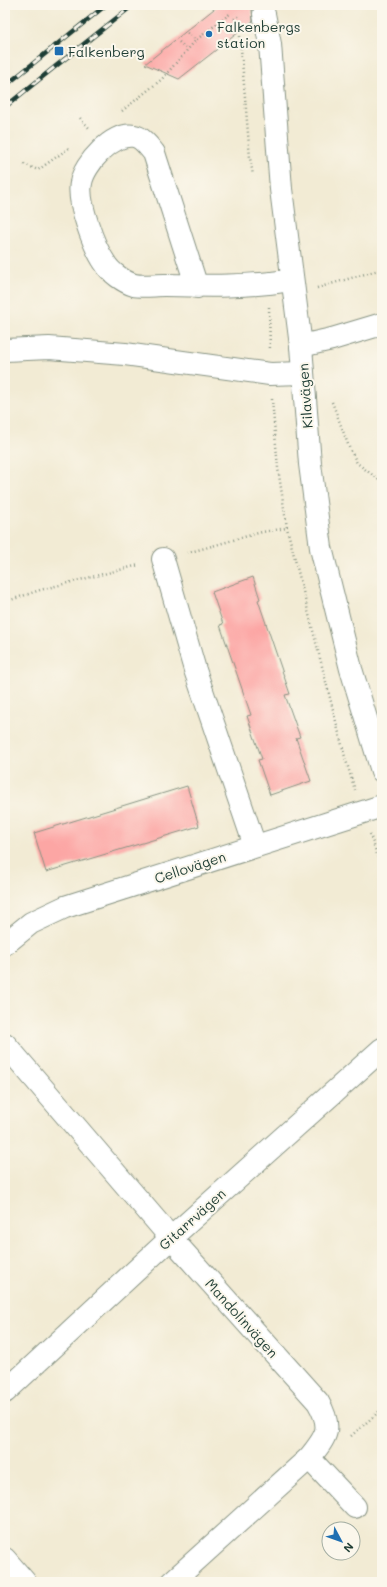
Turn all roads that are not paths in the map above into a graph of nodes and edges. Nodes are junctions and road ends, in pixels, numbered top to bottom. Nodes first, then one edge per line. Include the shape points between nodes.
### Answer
1 (264, 14) dead end
2 (292, 280) junction
3 (197, 287) junction
4 (382, 324) edge
5 (301, 346) junction
6 (5, 350) edge
7 (304, 373) junction
8 (163, 559) dead end
9 (382, 771) edge
10 (382, 806) edge
11 (255, 846) junction
12 (5, 944) edge
13 (5, 1044) edge
14 (382, 1049) edge
15 (171, 1238) junction
16 (5, 1392) edge
17 (309, 1458) junction
18 (355, 1507) dead end
19 (5, 1559) edge
20 (25, 1582) edge
21 (172, 1582) edge

1 - 2 street, Kilavägen via 270,44 281,189
2 - 3 street via 269,284
2 - 5 street, Kilavägen
3 - 3 street via 154,153 134,136 121,136 105,147 87,165 80,183 82,205 105,264 119,277 134,285
4 - 5 street
5 - 7 street, Kilavägen
6 - 7 street via 49,348 125,354 270,374
7 - 9 street, Kilavägen via 310,464 322,548 351,669
8 - 11 street via 195,670
10 - 11 street, Cellovägen
11 - 12 street, Cellovägen via 65,907 31,922
13 - 15 street, Mandolinvägen
14 - 15 street, Gitarrvägen
15 - 16 street, Gitarrvägen
15 - 17 street, Mandolinvägen via 318,1402 328,1426 324,1438
17 - 18 street
17 - 21 street, Mandolinvägen
19 - 20 street

